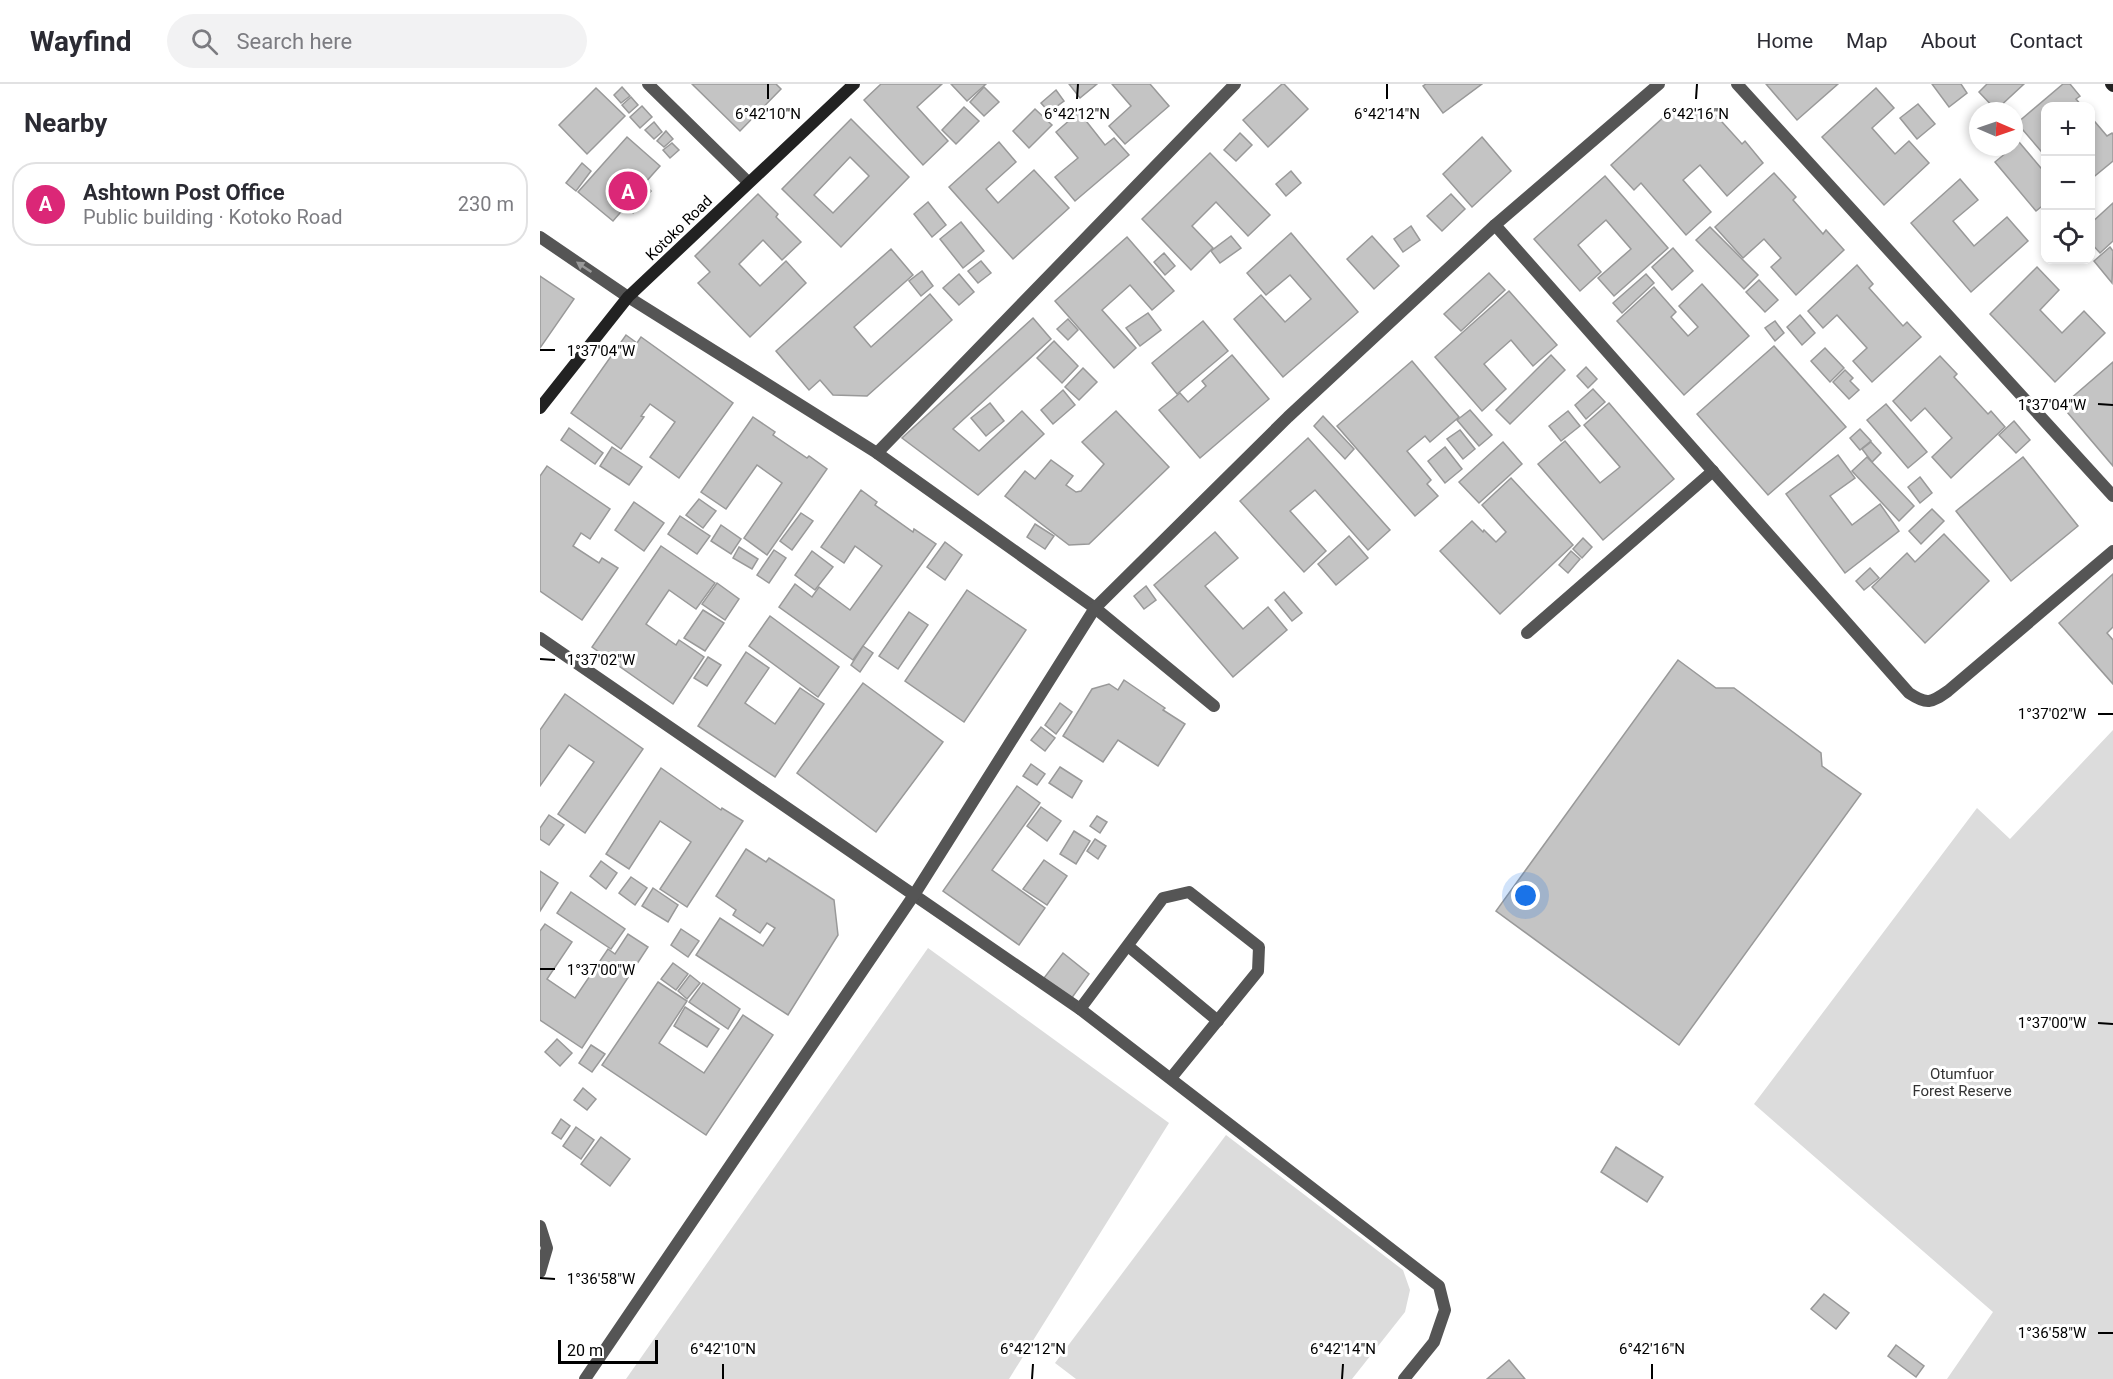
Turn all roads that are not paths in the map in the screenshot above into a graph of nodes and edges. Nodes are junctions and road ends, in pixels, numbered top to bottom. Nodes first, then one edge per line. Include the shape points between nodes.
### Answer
1 (648, 84) edge
2 (854, 84) edge
3 (1235, 84) edge
4 (1659, 84) edge
5 (1737, 84) edge
6 (748, 182) junction
7 (1496, 225) junction
8 (540, 237) edge
9 (628, 297) junction
10 (540, 408) edge
11 (877, 453) junction
12 (1713, 471) junction
13 (2113, 496) edge
14 (2113, 551) edge
15 (1095, 608) junction
16 (1527, 633) dead end
17 (540, 638) edge
18 (1214, 706) dead end
19 (914, 895) junction
20 (1128, 946) junction
21 (1080, 1009) junction
22 (1218, 1021) junction
23 (1172, 1078) junction
24 (540, 1226) edge
25 (540, 1272) edge
26 (585, 1379) edge
27 (1404, 1379) edge

1 - 6 street
2 - 6 street, Kotoko Road
3 - 11 street
4 - 7 street
5 - 13 street
6 - 9 street, Kotoko Road
7 - 12 street
7 - 15 street via 1288,417
9 -> 8 street
9 - 10 street, Kotoko Road
9 - 11 street
11 - 15 street
12 - 14 street via 1909,693 1922,702 1935,700 1948,691
12 - 16 street
15 - 18 street
15 - 19 street
17 - 19 street
19 - 21 street
19 - 26 street
20 - 21 street
20 - 22 street
20 - 22 street via 1163,898 1189,892 1258,948 1258,971
21 - 23 street
22 - 23 street
23 - 27 street via 1439,1286 1445,1311 1434,1342
24 - 25 street via 547,1248

